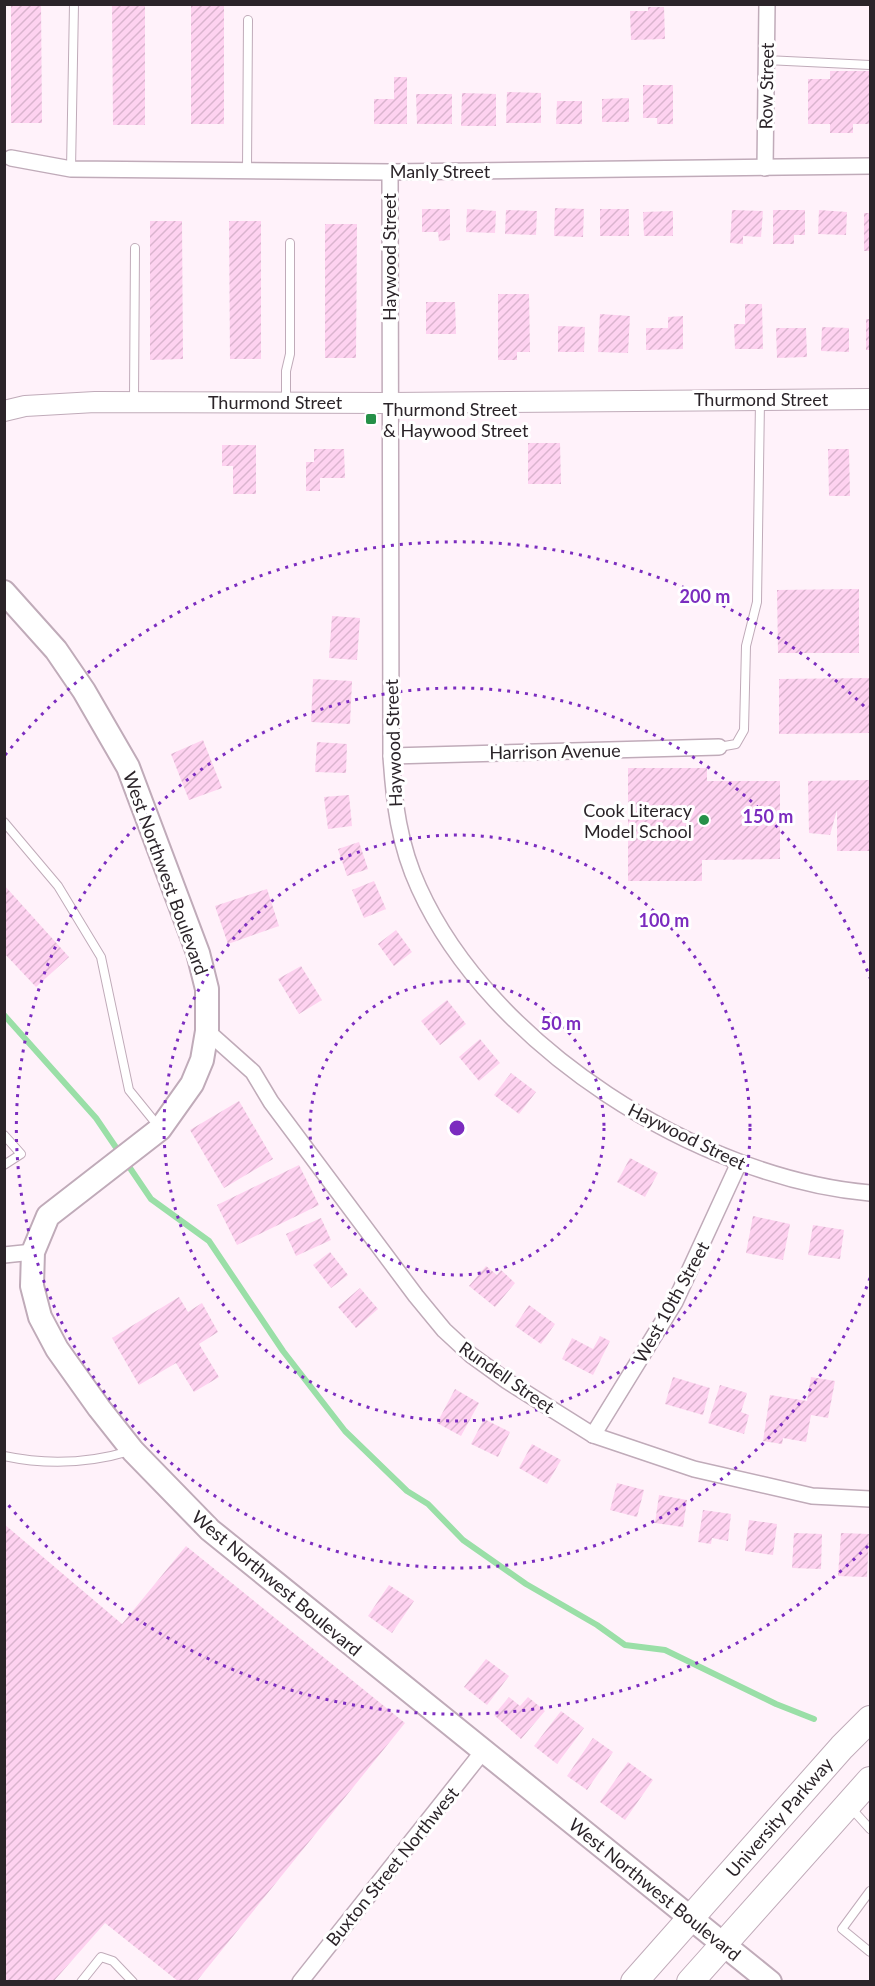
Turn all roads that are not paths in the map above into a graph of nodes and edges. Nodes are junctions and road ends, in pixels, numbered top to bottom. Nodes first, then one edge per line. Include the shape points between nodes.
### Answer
1 (74, 4) edge
2 (767, 4) edge
3 (248, 20) dead end
4 (766, 60) junction
5 (870, 65) edge
6 (8, 157) edge
7 (870, 166) edge
8 (71, 168) junction
9 (765, 168) junction
10 (247, 169) junction
11 (390, 172) junction
12 (290, 243) dead end
13 (135, 248) dead end
14 (760, 399) junction
15 (870, 399) edge
16 (134, 402) junction
17 (286, 402) junction
18 (389, 403) junction
19 (4, 411) edge
20 (4, 592) edge
21 (719, 747) joint
22 (391, 756) junction
23 (4, 822) edge
24 (207, 1031) junction
25 (160, 1129) junction
26 (4, 1135) edge
27 (740, 1163) junction
28 (4, 1165) edge
29 (870, 1193) edge
30 (33, 1252) junction
31 (4, 1255) edge
32 (593, 1435) junction
33 (133, 1451) junction
34 (4, 1455) edge
35 (870, 1499) edge
36 (870, 1719) edge
37 (484, 1750) junction
38 (870, 1780) edge
39 (847, 1805) junction
40 (870, 1828) edge
41 (870, 1891) edge
42 (691, 1918) junction
43 (723, 1945) junction
44 (870, 1952) edge
45 (81, 1982) edge
46 (133, 1982) edge
47 (300, 1982) edge
48 (634, 1982) edge
49 (690, 1982) edge
50 (770, 1982) edge

1 - 8 lane
2 - 4 street, Row Street
3 - 10 lane
4 - 5 lane
4 - 9 street, Row Street
6 - 8 street, Manly Street
7 - 9 street, Manly Street
8 - 10 street, Manly Street
9 - 11 street, Manly Street
10 - 11 street, Manly Street
11 - 18 street, Haywood Street
12 - 17 lane
13 - 16 lane
14 - 15 street, Thurmond Street
14 - 18 street, Thurmond Street
14 - 21 lane via 757,603 746,646 744,730 736,744
16 - 17 street, Thurmond Street
16 - 19 street, Thurmond Street via 25,406
17 - 18 street, Thurmond Street
18 - 22 street, Haywood Street
20 - 24 main road, West Northwest Boulevard via 56,650 128,767 198,953 207,989
21 - 22 street, Harrison Avenue
22 - 27 street, Haywood Street via 394,807 419,888 443,931 491,994 528,1033 605,1095
23 - 25 lane via 58,886 101,957 129,1090
24 - 25 main road, West Northwest Boulevard via 202,1060 192,1084
24 - 32 street, Rundell Street via 253,1072 271,1102 444,1330 507,1381
25 - 30 main road, West Northwest Boulevard via 48,1216
26 - 28 lane via 21,1154
27 - 29 street, Haywood Street via 806,1184
27 - 32 street, West 10th Street via 675,1302
30 - 31 street
30 - 33 main road, West Northwest Boulevard via 32,1286 40,1317 57,1349
32 - 35 street, Rundell Street via 705,1472 812,1496
33 - 34 lane via 90,1461
33 - 37 main road, West Northwest Boulevard via 210,1530
36 - 42 main road, University Parkway
37 - 42 main road, West Northwest Boulevard
37 - 47 street, Buxton Street Northwest
38 - 39 main road
39 - 40 lane
39 - 43 main road
41 - 44 lane via 842,1929
42 - 43 main road, West Northwest Boulevard
42 - 48 main road, University Parkway
43 - 49 main road
43 - 50 main road, West Northwest Boulevard
45 - 46 lane via 101,1957 113,1961

